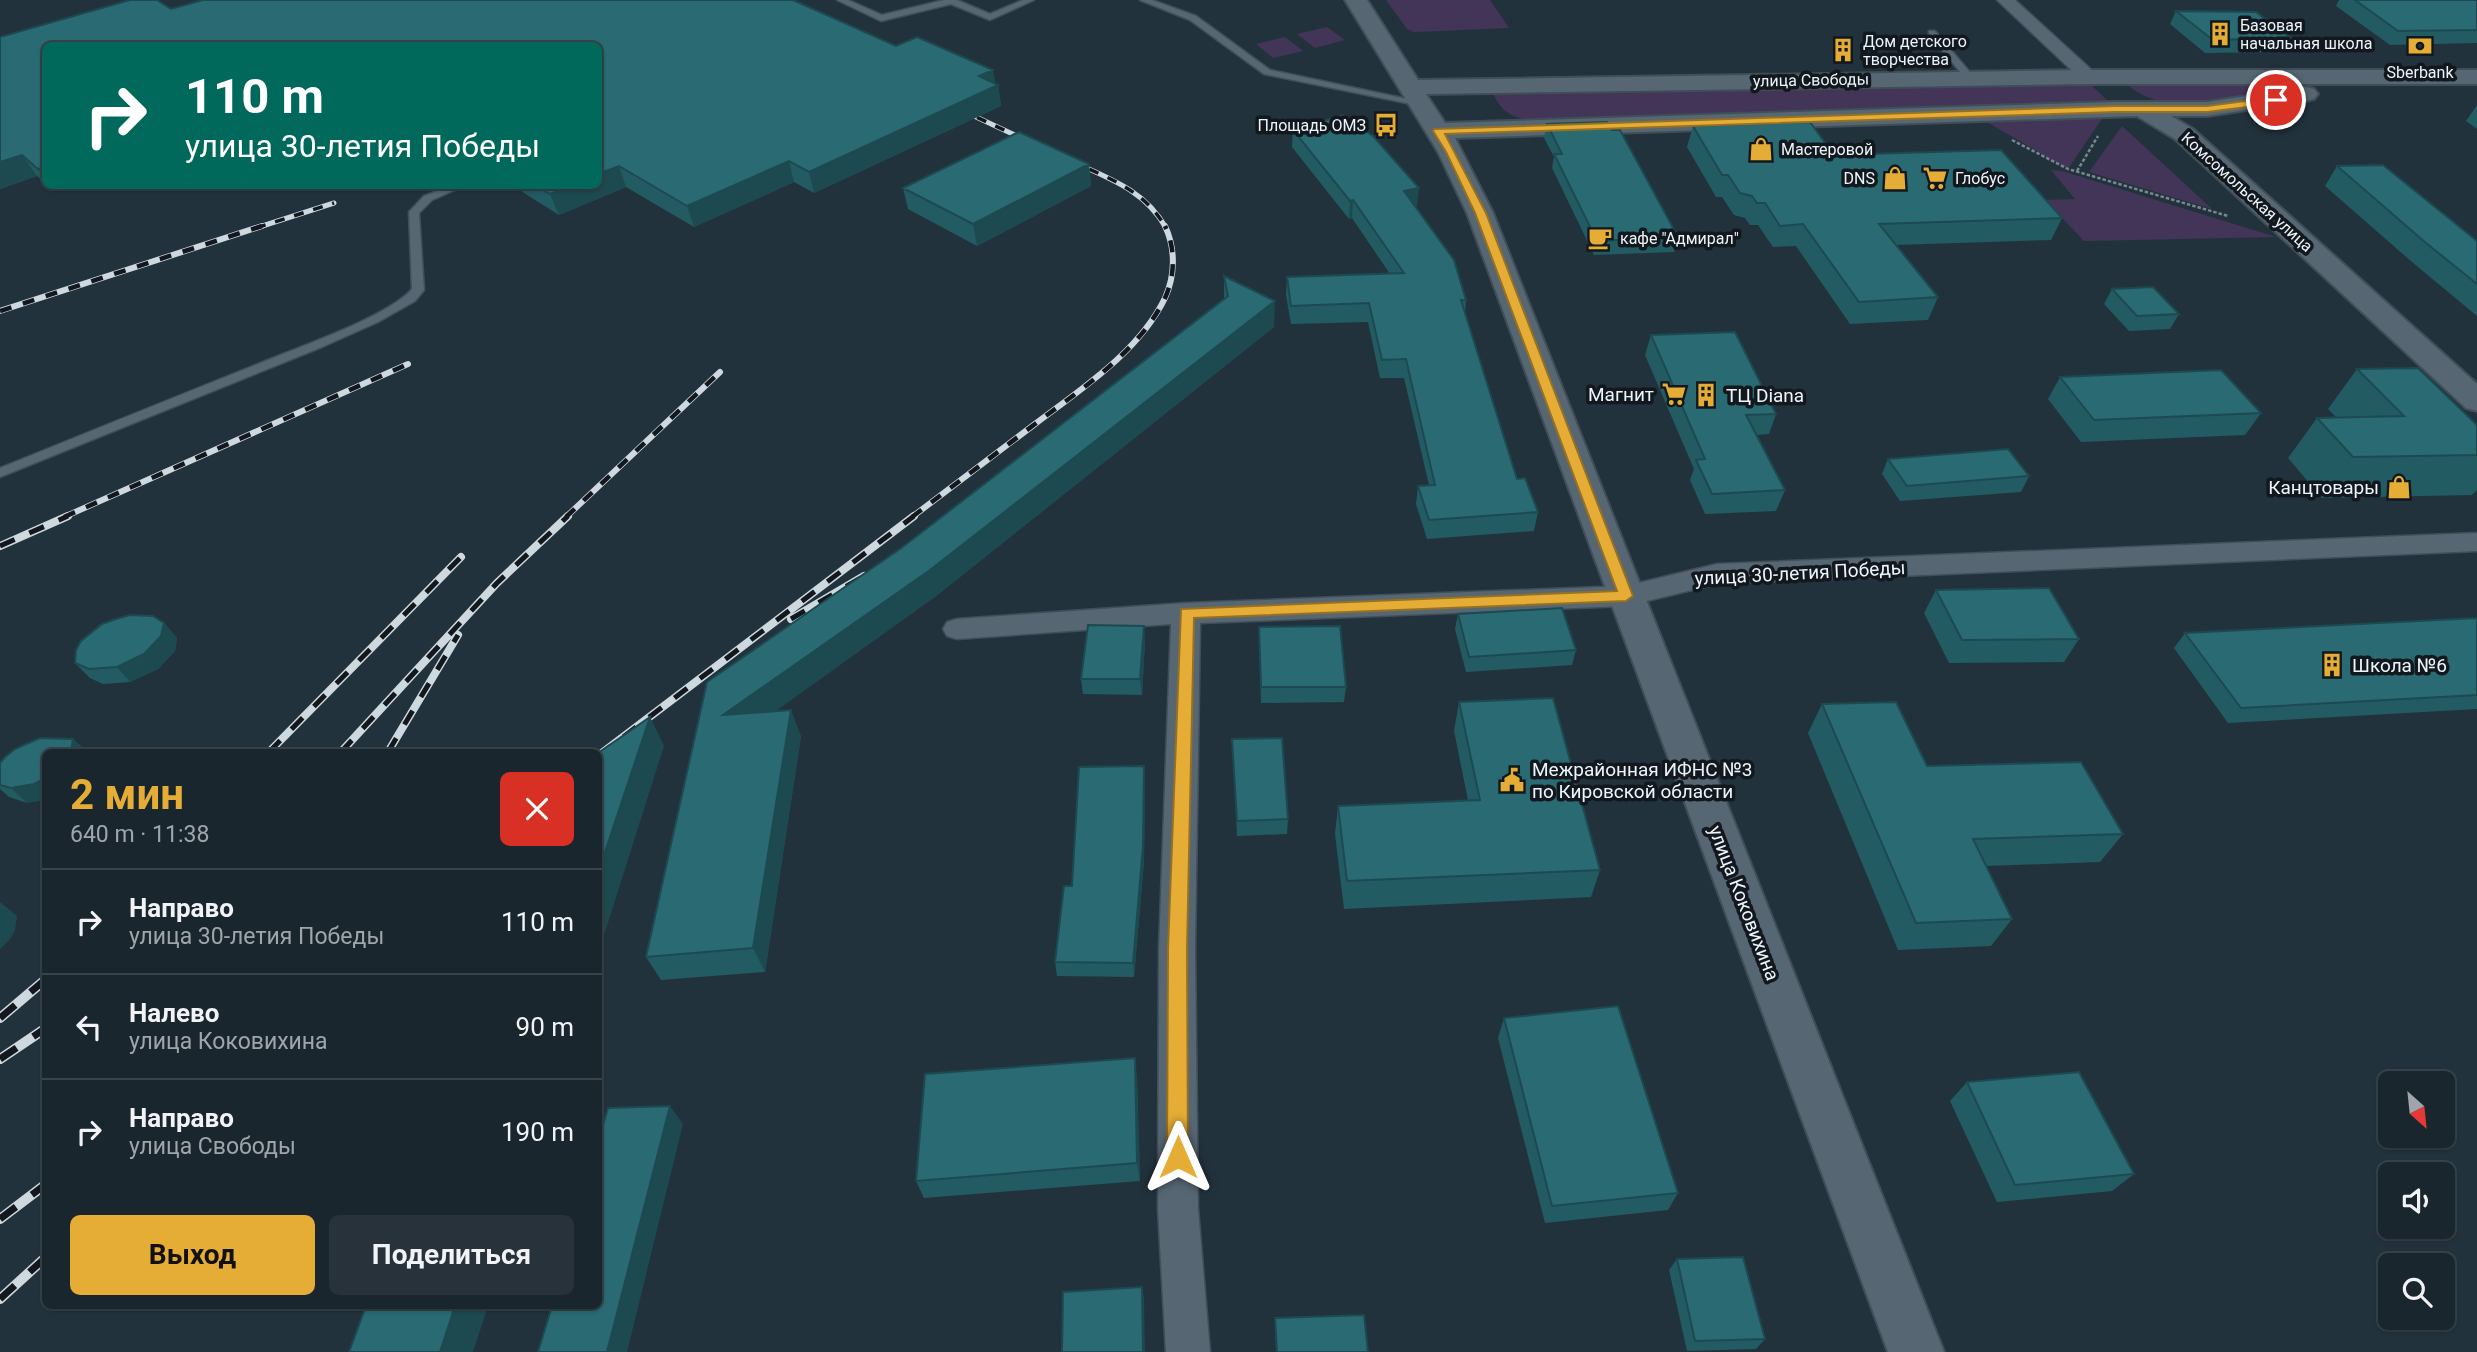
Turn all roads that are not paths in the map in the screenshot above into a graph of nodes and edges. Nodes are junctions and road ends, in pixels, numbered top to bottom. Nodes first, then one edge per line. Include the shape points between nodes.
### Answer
1 (841, 0) edge
2 (951, 0) edge
3 (1030, 0) edge
4 (1144, 0) edge
5 (1356, 0) edge
6 (2006, 0) edge
7 (1932, 33) dead end
8 (2477, 76) edge
9 (2089, 77) junction
10 (2379, 77) junction
11 (1970, 78) junction
12 (1423, 107) junction
13 (2143, 109) junction
14 (451, 189) edge
15 (2477, 401) edge
16 (0, 473) edge
17 (2477, 542) edge
18 (1626, 596) junction
19 (1186, 613) junction
20 (957, 629) dead end
21 (1188, 1352) edge
22 (1916, 1352) edge

1 - 2 lane via 881,18
2 - 3 lane via 990,17
4 - 12 lane via 1193,18 1267,72
5 - 12 main road, улица Коковихина
6 - 9 street, Комсомольская улица
7 - 11 lane
8 - 10 main road, улица Свободы
9 - 10 main road, улица Свободы
9 - 11 main road, улица Свободы
9 - 13 main road, Комсомольская улица
10 - 13 main road, улица Свободы via 2238,106
11 - 12 main road, улица Свободы
12 - 13 main road, улица Свободы
12 - 18 main road, улица Коковихина via 1480,213
13 - 15 main road, Комсомольская улица via 2184,134
14 - 16 lane via 428,198 414,212 418,290 394,308 318,344
17 - 18 street, улица 30-летия Победы via 1717,574
18 - 19 street, улица 30-летия Победы
18 - 22 main road, улица Коковихина
19 - 20 street, улица 30-летия Победы
19 - 21 street via 1178,1182

